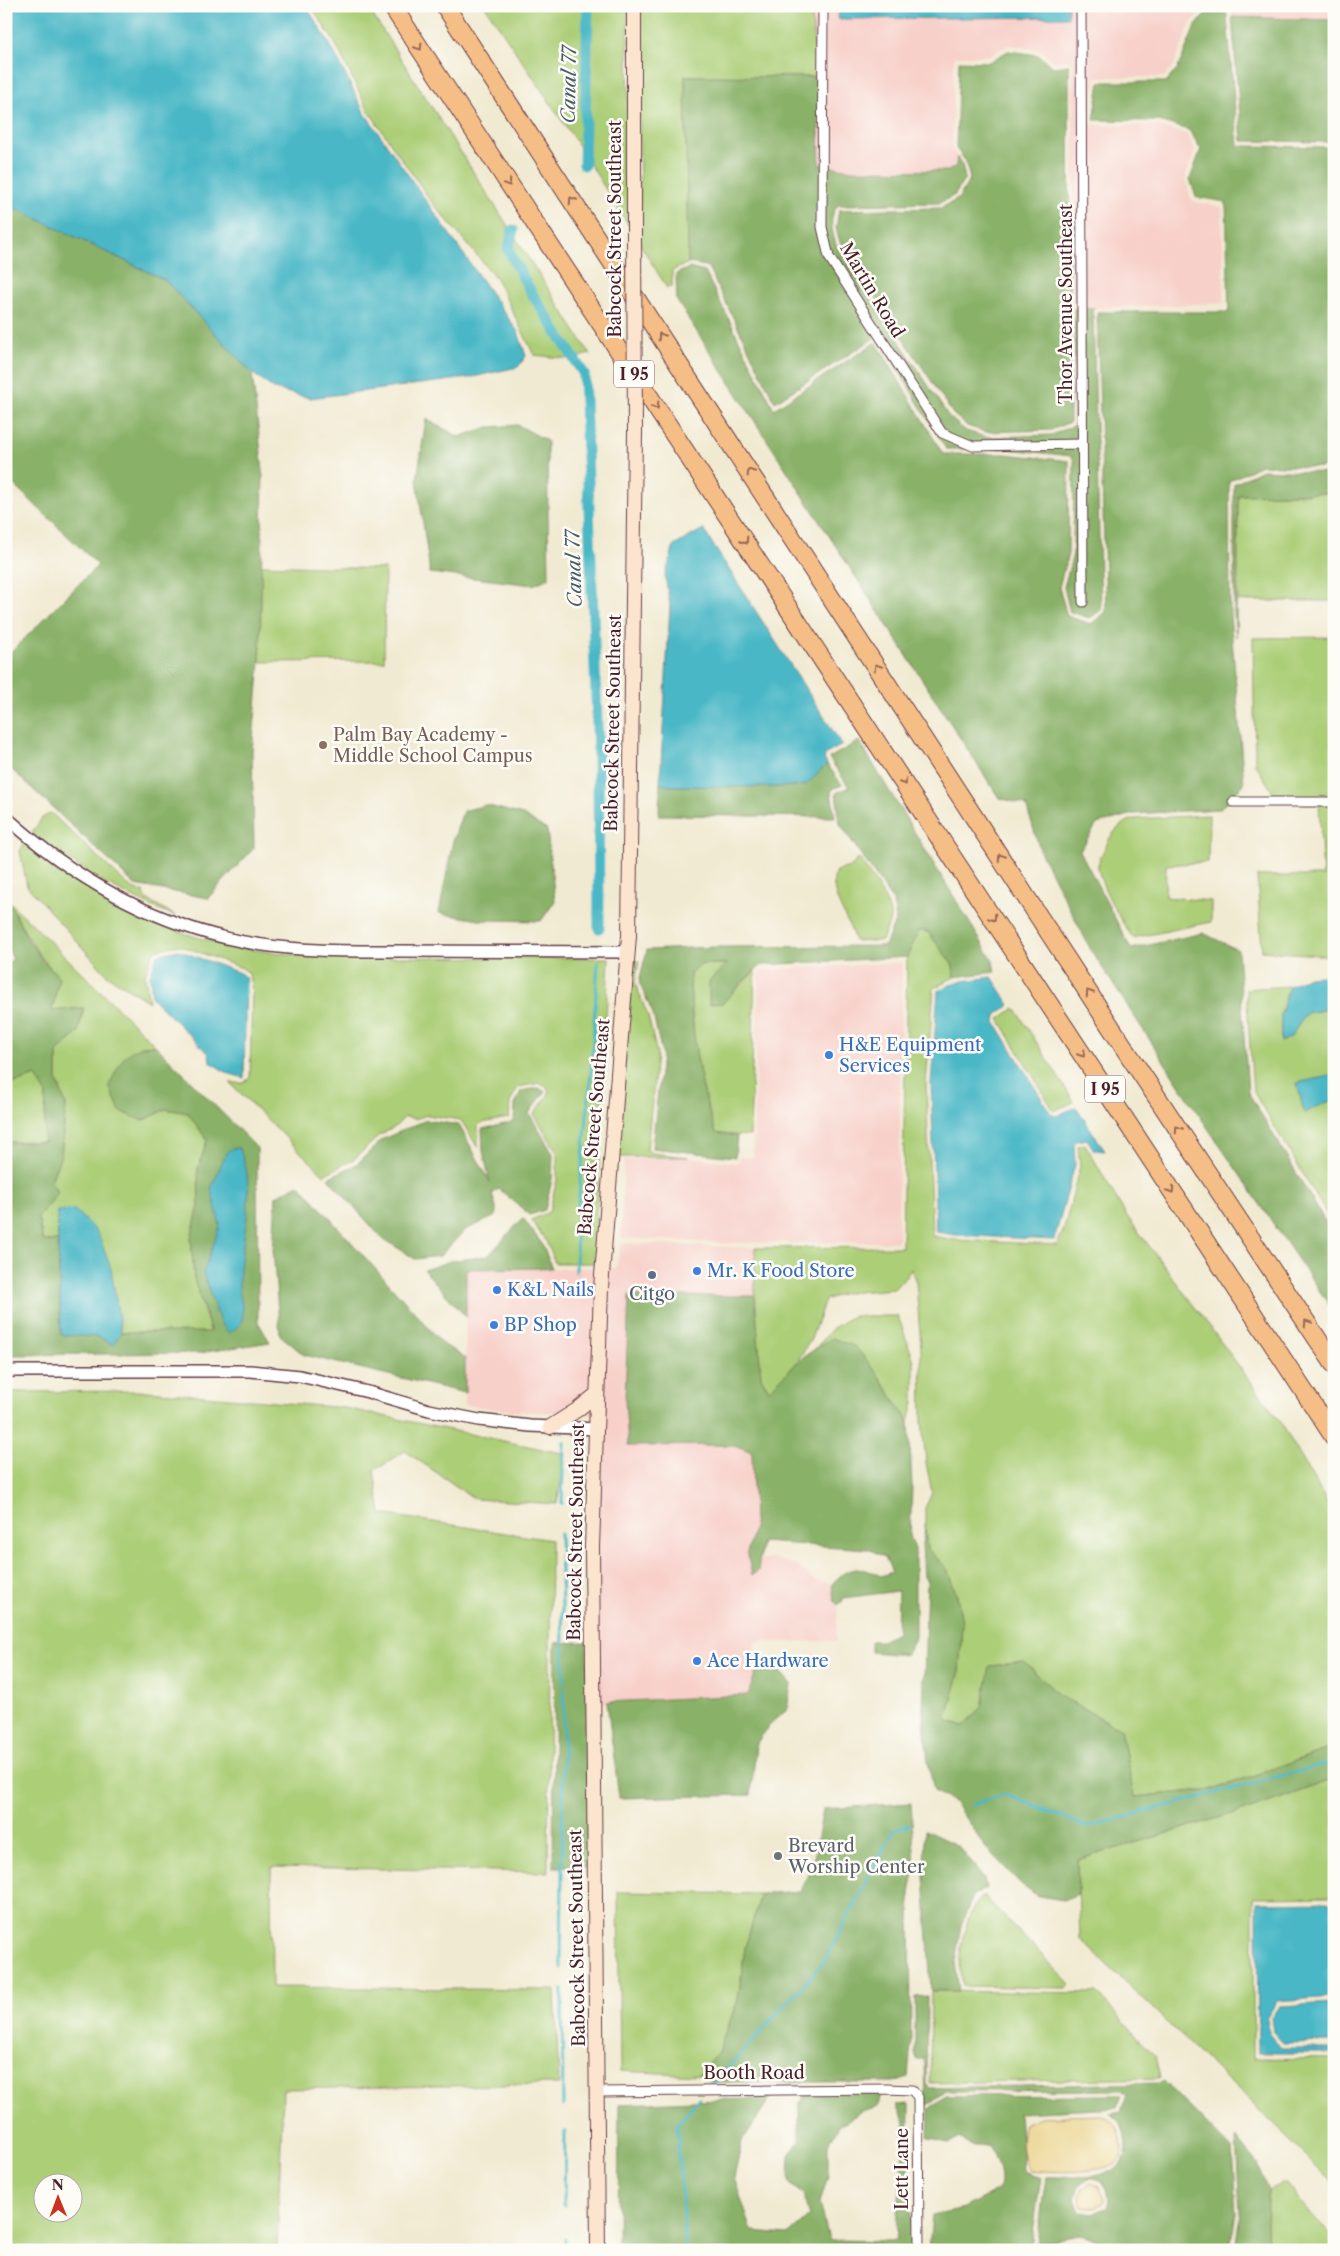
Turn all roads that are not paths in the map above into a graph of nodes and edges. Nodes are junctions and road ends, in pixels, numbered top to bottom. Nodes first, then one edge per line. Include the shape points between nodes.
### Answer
1 (392, 6) edge
2 (445, 6) edge
3 (634, 6) edge
4 (823, 6) edge
5 (1081, 6) edge
6 (1082, 444) junction
7 (1083, 602) dead end
8 (1234, 802) dead end
9 (1334, 802) edge
10 (6, 817) edge
11 (627, 952) junction
12 (1334, 1364) edge
13 (6, 1371) edge
14 (598, 1394) junction
15 (550, 1427) junction
16 (597, 1429) junction
17 (1334, 1437) edge
18 (912, 2090) joint
19 (597, 2092) junction
20 (598, 2250) edge
21 (919, 2250) edge

1 -> 17 highway, I 95
12 -> 2 highway, I 95
3 - 11 main road, Babcock Street Southeast, bridge via 635,432
4 - 6 street, Martin Road via 822,227 829,257 942,433 973,446
5 - 6 street, Thor Avenue Southeast
6 - 7 street, Thor Avenue Southeast
8 - 9 street
10 - 11 street via 36,844 97,886 149,912 228,939 292,948 350,951
11 - 14 main road, Babcock Street Southeast via 606,1218
13 - 15 street via 250,1371 293,1376 470,1418
14 - 15 main road
14 - 16 main road, Babcock Street Southeast
15 - 16 street
16 - 19 main road, Babcock Street Southeast via 592,1547
18 - 19 street, Booth Road
18 - 21 street, Lett Lane via 918,2097
19 - 20 main road, Babcock Street Southeast

